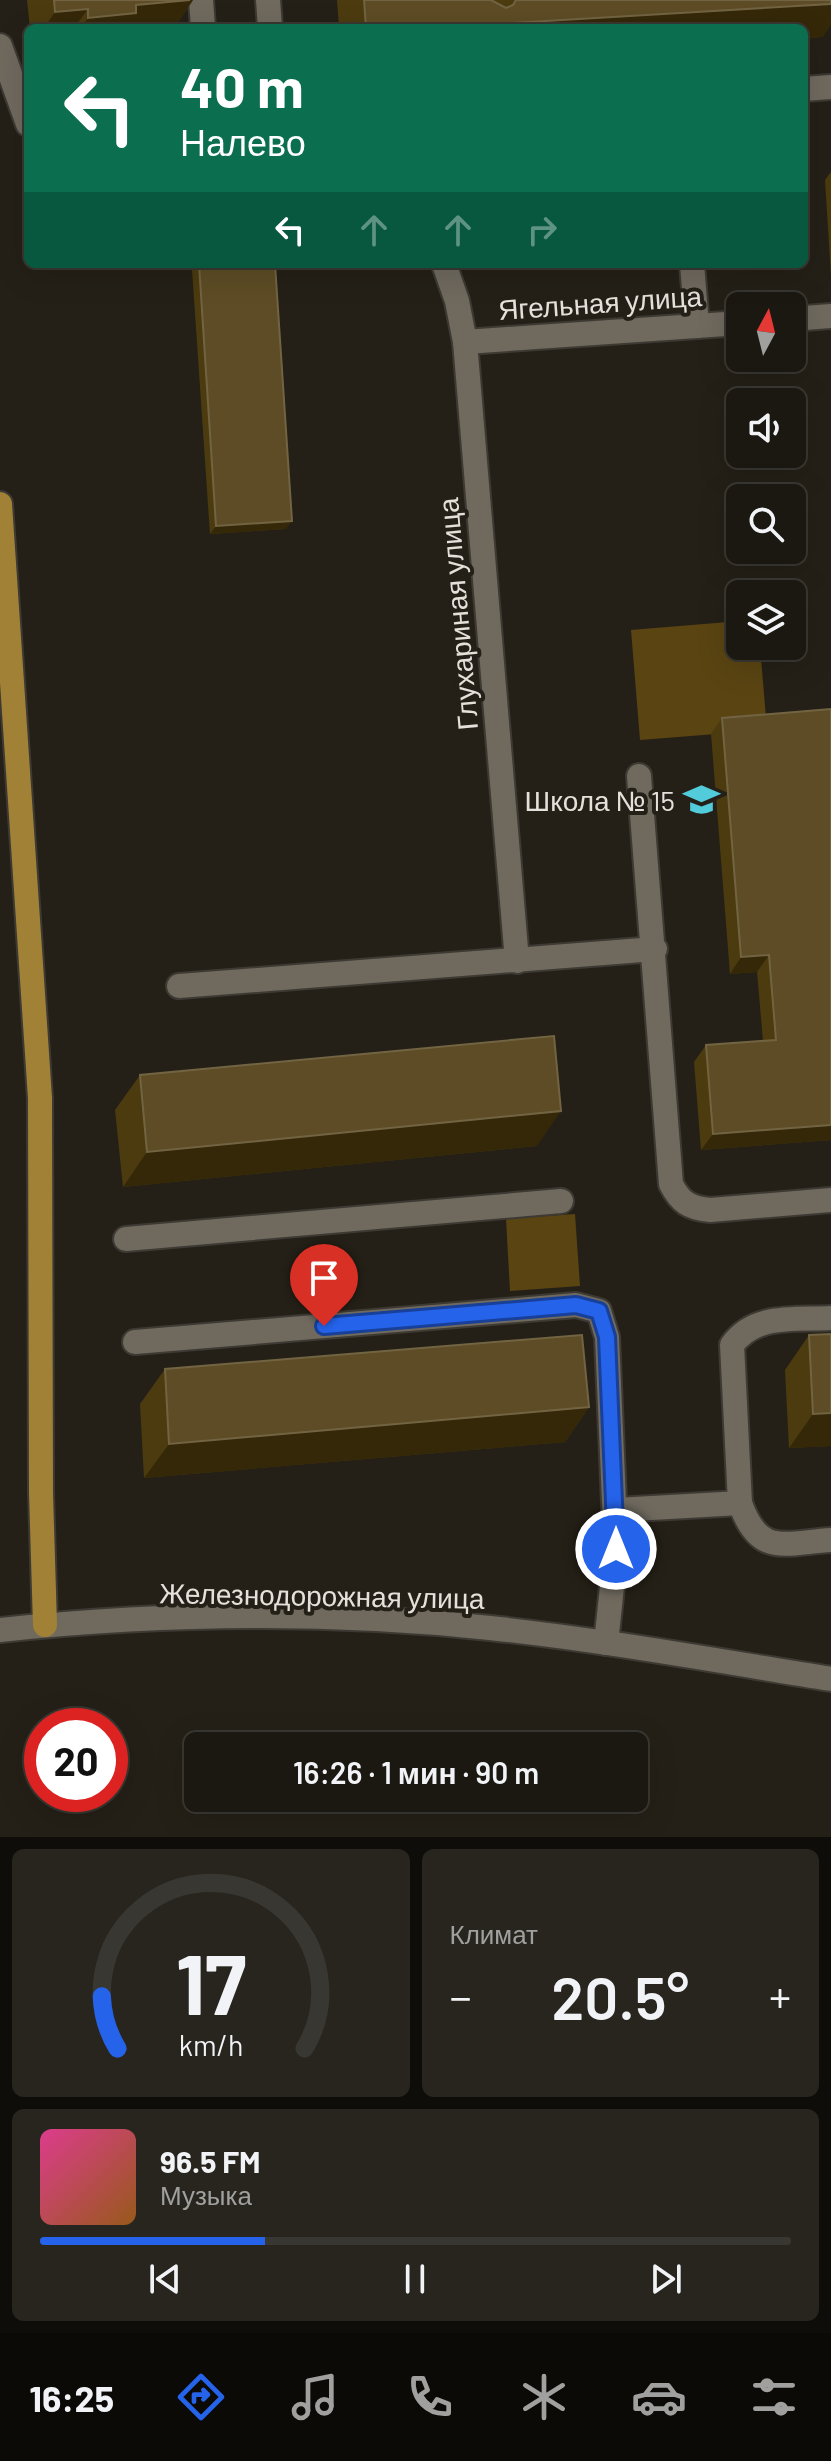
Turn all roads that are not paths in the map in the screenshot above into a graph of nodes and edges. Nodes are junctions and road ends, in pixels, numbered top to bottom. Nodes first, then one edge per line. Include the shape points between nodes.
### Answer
1 (201, 0) edge
2 (268, 0) edge
3 (203, 24) edge
4 (270, 24) edge
5 (0, 46) edge
6 (831, 87) edge
7 (808, 89) edge
8 (24, 107) edge
9 (445, 268) edge
10 (692, 268) edge
11 (831, 316) edge
12 (806, 318) edge
13 (726, 324) edge
14 (697, 326) junction
15 (465, 342) junction
16 (0, 504) edge
17 (639, 776) dead end
18 (655, 949) junction
19 (517, 961) junction
20 (179, 986) dead end
21 (831, 1200) edge
22 (561, 1201) dead end
23 (126, 1239) dead end
24 (831, 1318) edge
25 (135, 1342) dead end
26 (740, 1503) junction
27 (616, 1510) junction
28 (831, 1540) edge
29 (45, 1625) junction
30 (0, 1630) edge
31 (606, 1643) junction
32 (831, 1679) edge

1 - 3 street
2 - 4 street
5 - 8 street
6 - 7 street
9 - 15 street, Глухариная улица
10 - 14 street
11 - 12 street
13 - 14 street, Ягельная улица
14 - 15 street, Ягельная улица
15 - 19 street, Глухариная улица
16 - 29 main road via 40,1098
17 - 18 street
18 - 19 street
18 - 21 street via 671,1184 678,1200 710,1210
19 - 20 street
22 - 23 street
24 - 26 street via 754,1323 732,1345
25 - 27 street via 576,1305 599,1311 607,1337
26 - 27 street
26 - 28 street via 749,1528 759,1537 775,1543
27 - 31 street
29 - 30 street, Железнодорожная улица
29 - 31 street, Железнодорожная улица via 269,1618 386,1621
31 - 32 street, Железнодорожная улица

